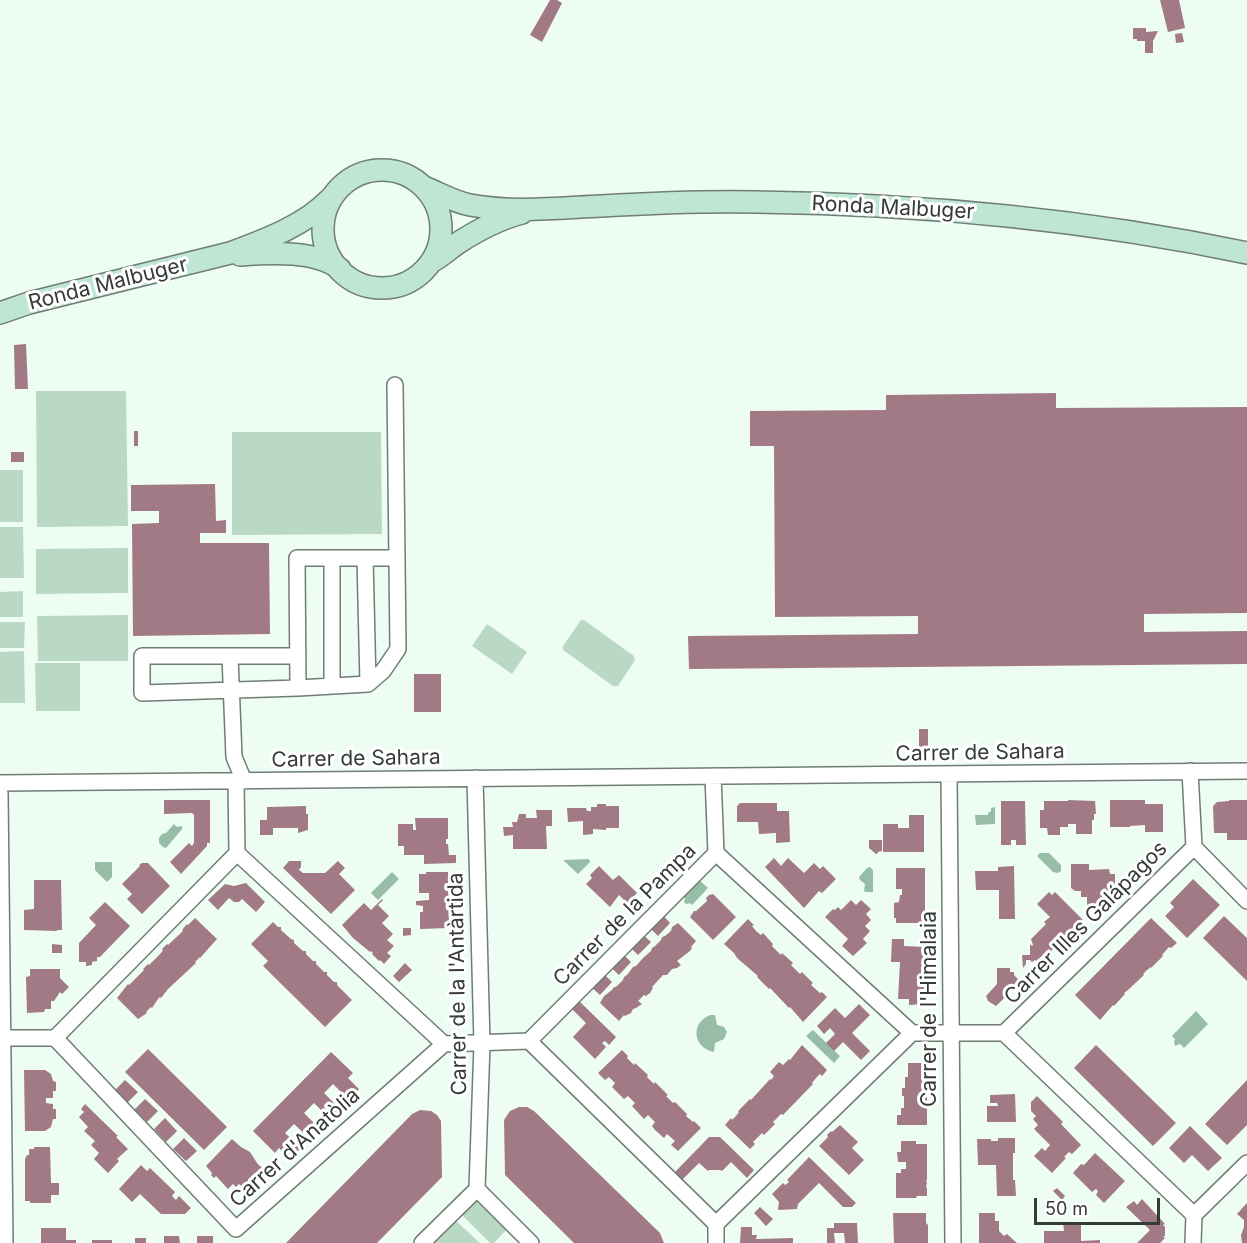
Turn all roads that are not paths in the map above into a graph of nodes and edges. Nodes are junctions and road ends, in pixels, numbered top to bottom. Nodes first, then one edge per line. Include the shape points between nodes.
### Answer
1 (424, 187) junction
2 (334, 195) junction
3 (537, 209) junction
4 (1247, 253) edge
5 (216, 257) junction
6 (430, 263) junction
7 (340, 269) junction
8 (0, 313) edge
9 (395, 385) dead end
10 (332, 558) junction
11 (365, 558) junction
12 (397, 558) junction
13 (230, 656) junction
14 (298, 656) junction
15 (368, 684) junction
16 (332, 686) junction
17 (298, 688) junction
18 (231, 690) junction
19 (1190, 771) junction
20 (1247, 771) edge
21 (949, 774) junction
22 (713, 776) junction
23 (475, 778) junction
24 (234, 781) junction
25 (0, 783) edge
26 (0, 793) edge
27 (1194, 847) junction
28 (237, 853) junction
29 (716, 853) junction
30 (1247, 901) edge
31 (912, 1033) junction
32 (951, 1033) junction
33 (1004, 1033) junction
34 (3, 1038) junction
35 (55, 1038) junction
36 (529, 1041) junction
37 (444, 1044) junction
38 (482, 1044) junction
39 (1247, 1163) edge
40 (477, 1189) junction
41 (1194, 1215) junction
42 (716, 1224) junction
43 (236, 1236) edge
44 (5, 1243) edge
45 (422, 1243) edge
46 (531, 1243) edge
47 (716, 1243) edge
48 (953, 1243) edge
49 (1193, 1243) edge

1 - 2 street via 399,172 377,170 356,176
1 - 3 street, Ronda Malbuger via 471,205
1 - 6 street via 433,198 441,226 440,241
2 - 5 street, Ronda Malbuger via 299,223
2 - 7 street via 327,209 325,241
3 - 4 street, Ronda Malbuger via 668,202 860,204 1052,220
3 - 6 street, Ronda Malbuger via 490,224
5 - 7 street, Ronda Malbuger via 287,253 331,262
5 - 8 street, Ronda Malbuger
6 - 7 street via 407,282 382,287 359,283
9 - 12 street
10 - 11 street
10 - 14 street via 297,558
10 - 16 street
11 - 12 street
11 - 15 street
12 - 15 street via 398,649
13 - 14 street
13 - 18 street
13 - 18 street via 142,656 142,693
14 - 17 street
15 - 16 street
16 - 17 street
17 - 18 street
18 - 24 street
19 - 20 street, Carrer de Sahara
19 - 21 street, Carrer de Sahara
19 - 27 street
21 - 22 street, Carrer de Sahara
21 - 32 street, Carrer de l'Himalaia
22 - 23 street, Carrer de Sahara
22 - 29 street
23 - 24 street, Carrer de Sahara
23 - 38 street, Carrer de la l'Antàrtida
24 - 25 street, Carrer de Sahara
24 - 28 street
26 - 34 street
27 - 30 street, Carrer Illes Galápagos
27 - 33 street, Carrer Illes Galápagos
28 - 35 street
28 - 37 street
29 - 31 street, Carrer de la Pampa
29 - 36 street, Carrer de la Pampa
31 - 32 street
31 - 42 street
32 - 33 street, Carrer Illes Galápagos
32 - 48 street, Carrer de l'Himalaia
33 - 41 street, Carrer Illes Galápagos
34 - 35 street
34 - 44 street
35 - 43 street, Carrer d'Anatòlia
36 - 38 street
36 - 42 street
37 - 38 street
37 - 43 street, Carrer d'Anatòlia
38 - 40 street, Carrer de la l'Antàrtida
39 - 41 street
40 - 45 street
40 - 46 street
41 - 49 street
42 - 47 street

